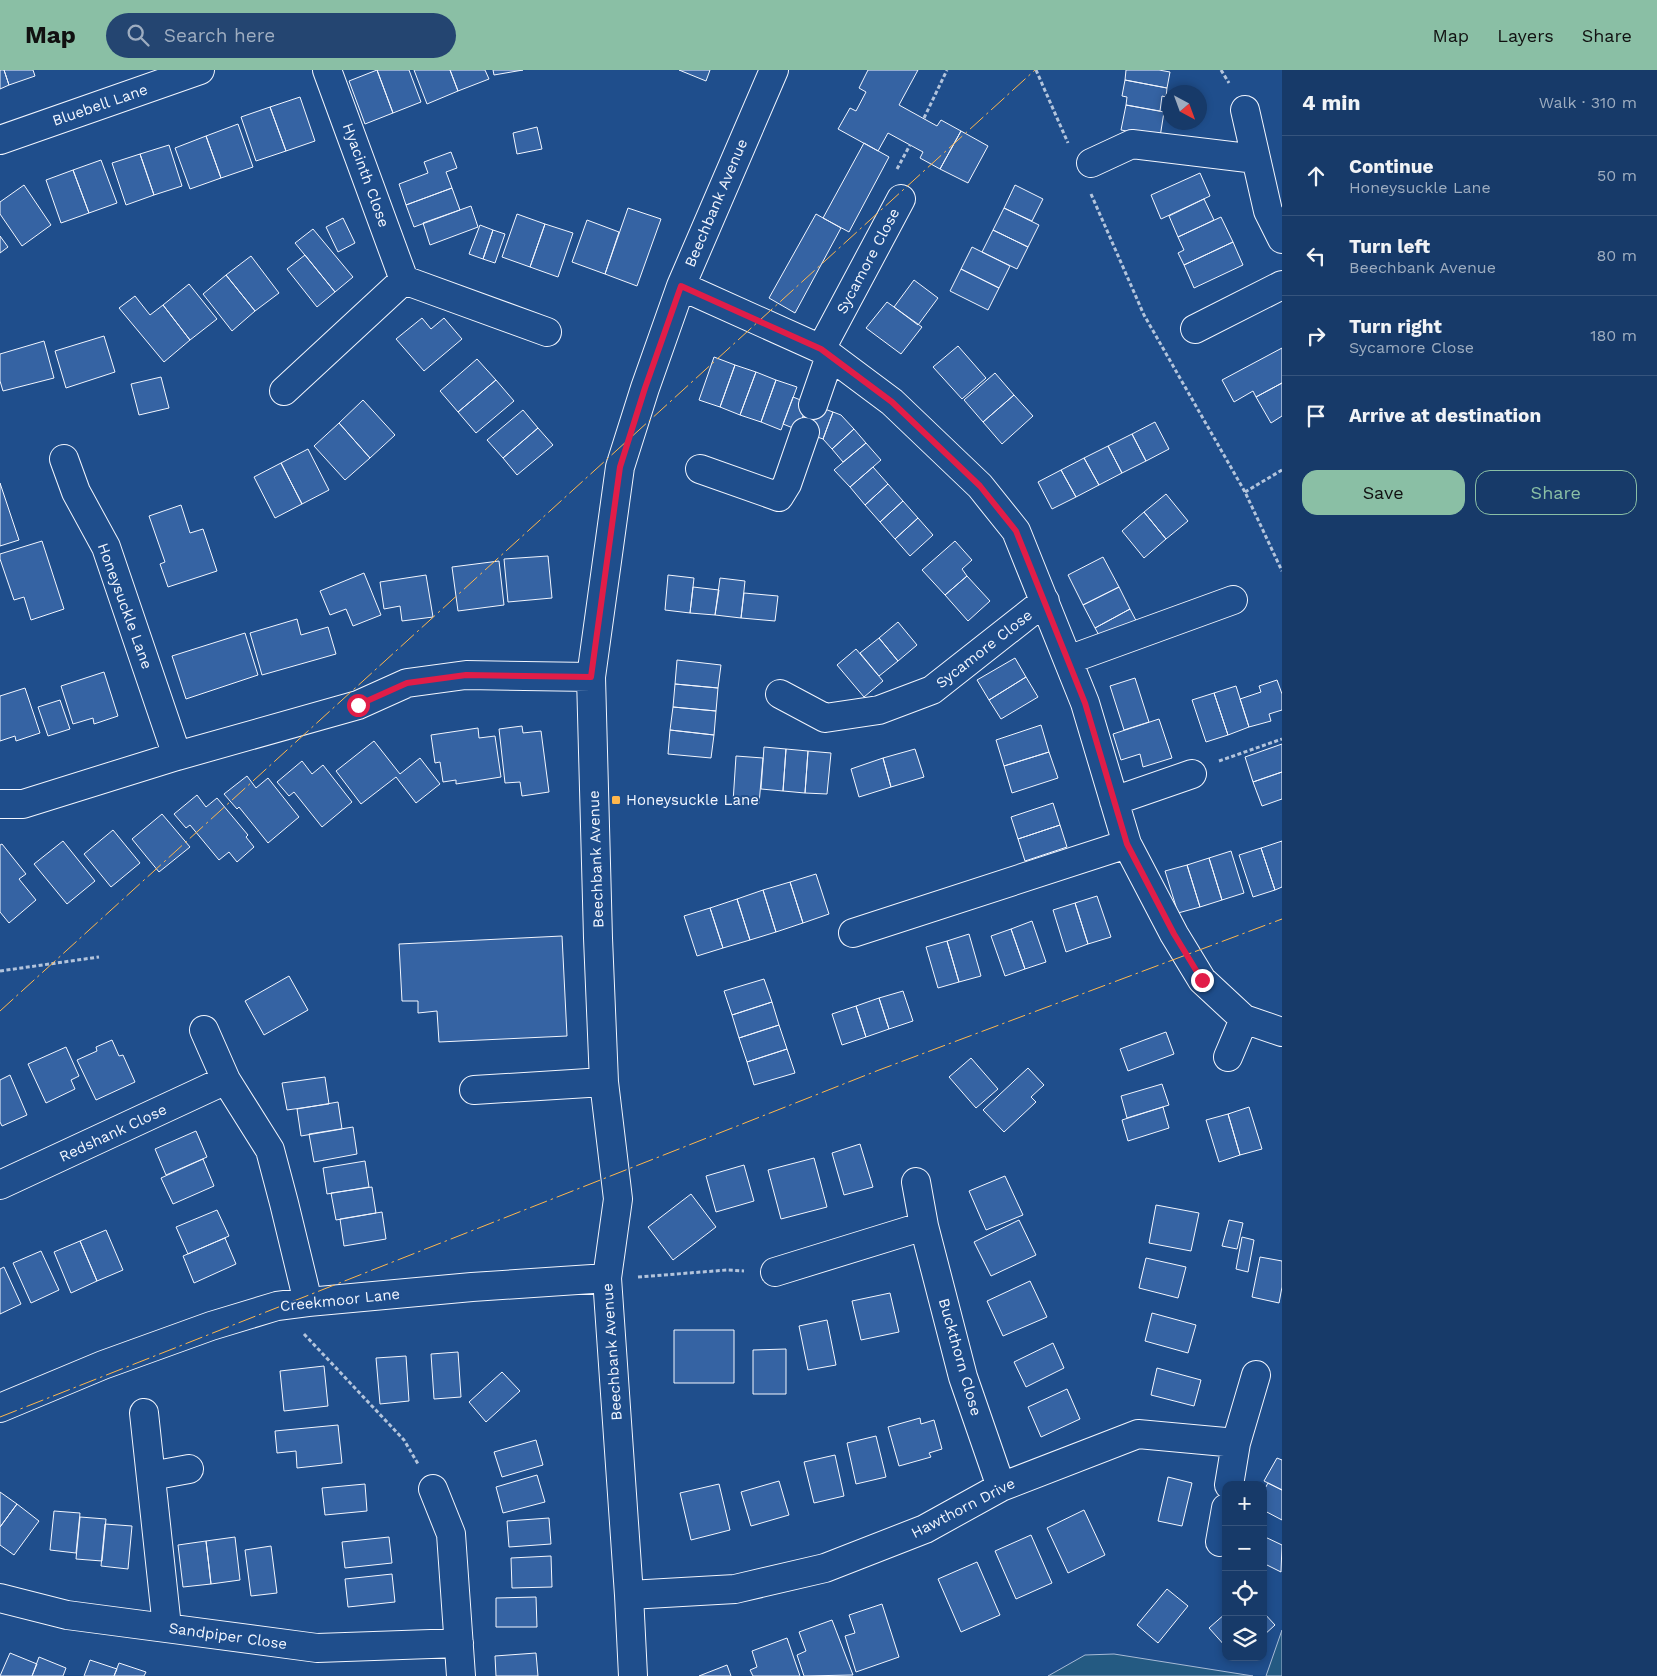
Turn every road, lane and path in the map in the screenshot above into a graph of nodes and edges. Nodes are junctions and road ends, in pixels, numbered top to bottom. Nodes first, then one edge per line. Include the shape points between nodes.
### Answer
1 (200, 70) edge
2 (327, 70) edge
3 (774, 70) edge
4 (947, 70) edge
5 (1036, 70) edge
6 (1244, 110) dead end
7 (924, 118) dead end
8 (0, 140) edge
9 (1256, 159) junction
10 (1084, 168) junction
11 (901, 199) dead end
12 (1282, 238) edge
13 (404, 280) junction
14 (1282, 285) edge
15 (681, 286) junction
16 (1195, 329) dead end
17 (547, 332) dead end
18 (825, 353) junction
19 (284, 392) dead end
20 (813, 405) dead end
21 (805, 432) dead end
22 (64, 459) dead end
23 (700, 469) dead end
24 (1282, 470) edge
25 (1245, 492) junction
26 (1282, 571) edge
27 (1232, 600) dead end
28 (1045, 601) junction
29 (1068, 660) junction
30 (591, 677) junction
31 (780, 694) dead end
32 (1282, 739) edge
33 (177, 756) junction
34 (1192, 774) joint
35 (1114, 801) junction
36 (0, 804) edge
37 (1127, 844) junction
38 (853, 933) dead end
39 (99, 957) dead end
40 (0, 971) edge
41 (1244, 1019) junction
42 (204, 1030) dead end
43 (1282, 1032) edge
44 (1228, 1057) dead end
45 (226, 1080) junction
46 (604, 1082) junction
47 (474, 1090) dead end
48 (916, 1182) dead end
49 (0, 1185) edge
50 (924, 1226) junction
51 (775, 1272) joint
52 (607, 1278) junction
53 (308, 1302) junction
54 (277, 1306) junction
55 (1256, 1375) dead end
56 (0, 1408) edge
57 (144, 1413) dead end
58 (1236, 1443) junction
59 (189, 1469) dead end
60 (151, 1476) junction
61 (1230, 1481) edge
62 (1001, 1487) junction
63 (434, 1489) joint
64 (1223, 1526) edge
65 (1220, 1542) dead end
66 (629, 1596) junction
67 (0, 1598) edge
68 (167, 1627) junction
69 (459, 1643) junction
70 (461, 1676) edge
71 (633, 1676) edge

1 - 8 street, Bluebell Lane
2 - 13 street, Hyacinth Close
3 - 15 street, Beechbank Avenue
4 - 7 path
5 - 10 path
6 - 9 street
9 - 10 street via 1132,144
9 - 12 street via 1268,211
10 - 25 path via 1144,315
11 - 18 street, Sycamore Close
13 - 17 street
13 - 19 street
14 - 16 street
15 - 18 street, Sycamore Close
15 - 30 street, Beechbank Avenue via 620,467
18 - 20 street
18 - 28 street, Sycamore Close via 892,402 980,486 1016,531
21 - 23 street via 787,484 779,497
22 - 33 street, Honeysuckle Lane via 76,492 106,547
24 - 25 path
25 - 26 path
27 - 29 street
28 - 29 street, Sycamore Close
28 - 31 street, Sycamore Close via 932,690 879,710 824,718
29 - 35 street, Sycamore Close via 1085,703
30 - 33 street via 466,675 407,683 358,705
30 - 46 street, Beechbank Avenue
32 - 34 path via 1201,767
33 - 36 street via 24,804
34 - 35 street
35 - 37 street, Sycamore Close
37 - 38 street
37 - 41 street, Sycamore Close via 1202,980
39 - 40 path
41 - 43 street, Sycamore Close
41 - 44 street
42 - 45 street
45 - 49 street, Redshank Close
45 - 53 street via 270,1150
46 - 47 street
46 - 52 street, Beechbank Avenue via 618,1199
48 - 50 street, Buckthorn Close
50 - 51 street
50 - 62 street, Buckthorn Close via 963,1377
51 - 52 path via 728,1270
52 - 53 street, Creekmoor Lane
52 - 66 street, Beechbank Avenue
53 - 54 street, Creekmoor Lane
54 - 56 street, Creekmoor Lane via 103,1365
54 - 63 path via 404,1440
55 - 58 street
57 - 60 street
58 - 61 street
58 - 62 street, Hawthorn Drive via 1138,1434
59 - 60 street
60 - 68 street
62 - 66 street, Hawthorn Drive via 925,1529 825,1568 735,1589
63 - 69 street via 451,1534
64 - 65 street
66 - 71 street, Beechbank Avenue
67 - 68 street, Sandpiper Close via 67,1615
68 - 69 street, Sandpiper Close via 316,1648
69 - 70 street

